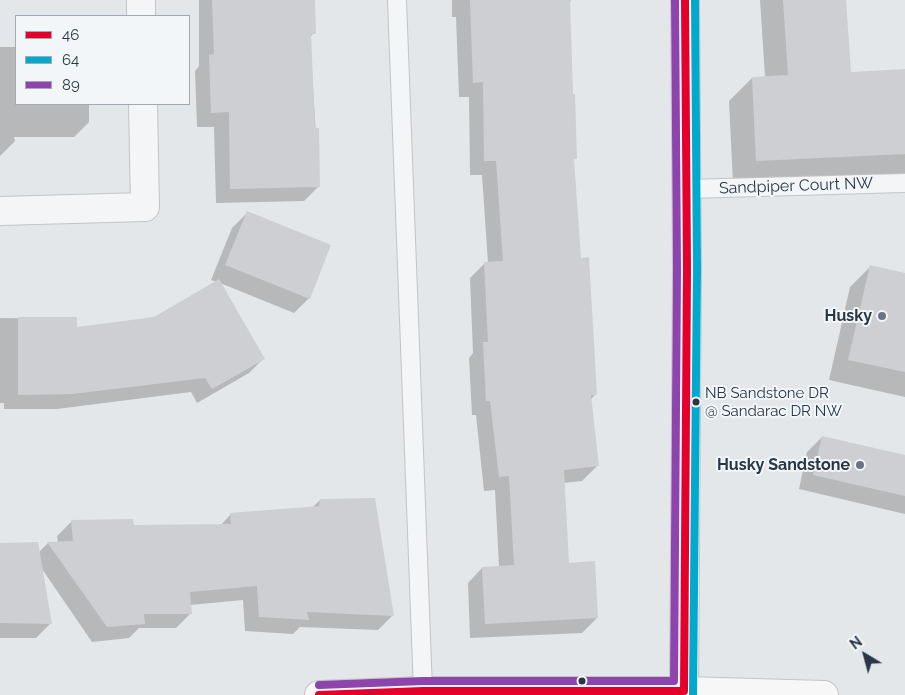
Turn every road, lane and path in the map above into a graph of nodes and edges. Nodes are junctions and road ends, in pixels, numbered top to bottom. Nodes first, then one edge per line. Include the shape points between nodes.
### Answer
1 (141, 0) edge
2 (398, 0) edge
3 (685, 0) edge
4 (141, 15) edge
5 (143, 105) edge
6 (905, 183) edge
7 (687, 189) junction
8 (0, 211) edge
9 (423, 691) junction
10 (684, 694) edge
11 (319, 695) edge
12 (824, 695) edge

1 - 4 street
2 - 9 lane
3 - 7 street
5 - 8 street via 145,207
6 - 7 lane, Sandpiper Court NW
7 - 10 street
9 - 10 street
9 - 11 street
10 - 12 street

